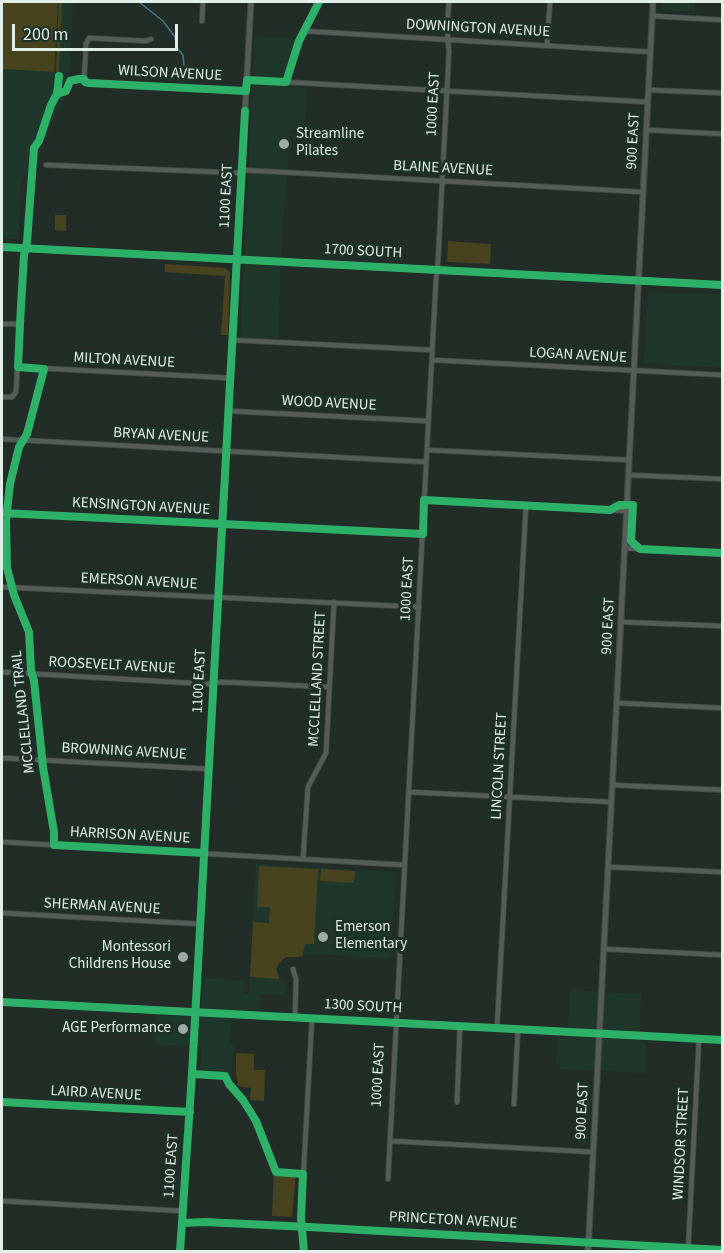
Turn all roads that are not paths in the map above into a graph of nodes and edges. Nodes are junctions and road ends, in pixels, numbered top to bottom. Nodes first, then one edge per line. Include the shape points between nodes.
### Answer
1 (203, 2) edge
2 (251, 2) edge
3 (319, 2) edge
4 (449, 2) edge
5 (550, 2) edge
6 (653, 2) edge
7 (652, 16) junction
8 (723, 20) edge
9 (202, 21) dead end
10 (304, 31) junction
11 (151, 39) dead end
12 (448, 40) junction
13 (547, 45) junction
14 (651, 52) junction
15 (247, 80) junction
16 (286, 82) junction
17 (649, 90) junction
18 (447, 91) junction
19 (246, 92) junction
20 (723, 93) edge
21 (648, 102) junction
22 (646, 129) junction
23 (723, 134) edge
24 (46, 165) dead end
25 (32, 172) dead end
26 (242, 172) junction
27 (442, 181) junction
28 (643, 192) junction
29 (2, 247) edge
30 (25, 249) junction
31 (237, 260) junction
32 (437, 270) junction
33 (639, 280) junction
34 (723, 285) edge
35 (2, 324) edge
36 (20, 324) junction
37 (232, 340) junction
38 (432, 350) junction
39 (432, 360) junction
40 (18, 367) junction
41 (634, 370) junction
42 (723, 375) edge
43 (230, 378) junction
44 (2, 397) edge
45 (228, 411) junction
46 (428, 421) junction
47 (2, 439) edge
48 (427, 450) junction
49 (226, 451) junction
50 (629, 460) junction
51 (426, 462) junction
52 (628, 475) junction
53 (723, 479) edge
54 (424, 500) junction
55 (526, 505) junction
56 (627, 511) junction
57 (2, 513) edge
58 (222, 524) junction
59 (423, 534) junction
60 (625, 548) junction
61 (723, 553) edge
62 (2, 587) edge
63 (218, 598) junction
64 (334, 603) junction
65 (419, 607) junction
66 (621, 621) junction
67 (723, 626) edge
68 (2, 672) edge
69 (213, 683) junction
70 (330, 687) junction
71 (617, 702) junction
72 (723, 708) edge
73 (2, 758) edge
74 (209, 769) junction
75 (612, 784) junction
76 (723, 790) edge
77 (409, 792) junction
78 (510, 797) junction
79 (611, 802) junction
80 (2, 842) edge
81 (204, 853) junction
82 (303, 859) junction
83 (405, 865) junction
84 (608, 867) junction
85 (723, 872) edge
86 (2, 913) edge
87 (200, 924) junction
88 (604, 949) junction
89 (723, 956) edge
90 (293, 969) dead end
91 (2, 1002) edge
92 (196, 1012) junction
93 (295, 1017) junction
94 (312, 1018) junction
95 (396, 1022) junction
96 (460, 1025) junction
97 (497, 1027) junction
98 (518, 1028) junction
99 (599, 1032) junction
100 (699, 1038) junction
101 (723, 1040) edge
102 (2, 1102) edge
103 (457, 1102) dead end
104 (514, 1104) dead end
105 (190, 1112) junction
106 (390, 1141) junction
107 (593, 1152) junction
108 (388, 1179) dead end
109 (2, 1201) edge
110 (183, 1211) junction
111 (182, 1224) junction
112 (302, 1227) junction
113 (588, 1242) junction
114 (688, 1250) edge
115 (723, 1250) edge
116 (180, 1251) edge
117 (304, 1251) edge
118 (588, 1251) edge

1 - 9 street
2 - 15 street, 1100 EAST
3 - 10 street
4 - 12 street, 1000 EAST
5 - 13 street
6 - 7 street, 900 EAST
7 - 8 street
7 - 14 street, 900 EAST
10 - 12 street, DOWNINGTON AVENUE
10 - 16 street
11 - 19 street, WILSON AVENUE via 89,38 84,80 92,84
12 - 13 street, DOWNINGTON AVENUE
12 - 18 street, 1000 EAST
13 - 14 street, DOWNINGTON AVENUE
14 - 17 street, 900 EAST
15 - 16 street
15 - 19 street, 1100 EAST
16 - 18 street
17 - 20 street
17 - 21 street, 900 EAST
18 - 21 street
18 - 27 street, 1000 EAST
19 - 26 street, 1100 EAST
21 - 22 street, 900 EAST
22 - 23 street
22 - 28 street, 900 EAST
24 - 26 street, BLAINE AVENUE
25 - 30 street
26 - 27 street, BLAINE AVENUE
26 - 31 street, 1100 EAST
27 - 28 street, BLAINE AVENUE
27 - 32 street, 1000 EAST
28 - 33 street, 900 EAST
29 - 30 street, 1700 SOUTH
30 - 31 street, 1700 SOUTH
30 - 36 street
31 - 32 street, 1700 SOUTH
31 - 37 street, 1100 EAST
32 - 33 street, 1700 SOUTH
32 - 38 street, 1000 EAST
33 - 34 street, 1700 SOUTH
33 - 41 street, 900 EAST
35 - 36 street
36 - 40 street
37 - 38 street
37 - 43 street, 1100 EAST
38 - 39 street, 1000 EAST
39 - 41 street, LOGAN AVENUE
39 - 46 street, 1000 EAST
40 - 43 street, MILTON AVENUE
40 - 44 street via 15,395
41 - 42 street, LOGAN AVENUE
41 - 50 street, 900 EAST
43 - 45 street, 1100 EAST
45 - 46 street, WOOD AVENUE
45 - 49 street, 1100 EAST
46 - 48 street, 1000 EAST
47 - 49 street, BRYAN AVENUE
48 - 50 street
48 - 51 street, 1000 EAST
49 - 51 street, BRYAN AVENUE
49 - 58 street, 1100 EAST
50 - 52 street, 900 EAST
51 - 54 street, 1000 EAST
52 - 53 street
52 - 56 street, 900 EAST
54 - 55 street
54 - 59 street, 1000 EAST
55 - 56 street
55 - 78 street, LINCOLN STREET
56 - 60 street, 900 EAST
57 - 58 street, KENSINGTON AVENUE
58 - 59 street, KENSINGTON AVENUE
58 - 63 street, 1100 EAST
59 - 65 street, 1000 EAST
60 - 61 street
60 - 66 street, 900 EAST
62 - 63 street, EMERSON AVENUE
63 - 64 street, EMERSON AVENUE
63 - 69 street, 1100 EAST
64 - 65 street, EMERSON AVENUE
64 - 70 street, MCCLELLAND STREET
65 - 77 street, 1000 EAST
66 - 67 street
66 - 71 street, 900 EAST
68 - 69 street, ROOSEVELT AVENUE
69 - 70 street, ROOSEVELT AVENUE
69 - 74 street, 1100 EAST
70 - 82 street, MCCLELLAND STREET via 326,756 308,787
71 - 72 street
71 - 75 street, 900 EAST
73 - 74 street, BROWNING AVENUE
74 - 81 street, 1100 EAST
75 - 76 street
75 - 79 street, 900 EAST
77 - 78 street
77 - 83 street, 1000 EAST
78 - 79 street
78 - 97 street, LINCOLN STREET
79 - 84 street, 900 EAST
80 - 81 street, HARRISON AVENUE
81 - 82 street, HARRISON AVENUE
81 - 87 street, 1100 EAST
82 - 83 street, HARRISON AVENUE
83 - 95 street, 1000 EAST
84 - 85 street
84 - 88 street, 900 EAST
86 - 87 street, SHERMAN AVENUE
87 - 92 street, 1100 EAST
88 - 89 street
88 - 99 street, 900 EAST
90 - 93 street via 297,984
91 - 92 street, 1300 SOUTH
92 - 93 street, 1300 SOUTH
92 - 105 street, 1100 EAST
93 - 94 street, 1300 SOUTH
94 - 95 street, 1300 SOUTH
94 - 112 street
95 - 96 street, 1300 SOUTH
95 - 106 street, 1000 EAST
96 - 97 street, 1300 SOUTH
96 - 103 street
97 - 98 street, 1300 SOUTH
98 - 99 street, 1300 SOUTH
98 - 104 street
99 - 100 street, 1300 SOUTH
99 - 107 street, 900 EAST
100 - 101 street, 1300 SOUTH
100 - 114 street, WINDSOR STREET
102 - 105 street, LAIRD AVENUE
105 - 110 street, 1100 EAST
106 - 107 street
106 - 108 street, 1000 EAST
107 - 113 street, 900 EAST
109 - 110 street
110 - 111 street, 1100 EAST
111 - 112 street, PRINCETON AVENUE
111 - 116 street, 1100 EAST
112 - 113 street, PRINCETON AVENUE
112 - 117 street
113 - 114 street, PRINCETON AVENUE
113 - 118 street, 900 EAST
114 - 115 street, PRINCETON AVENUE

